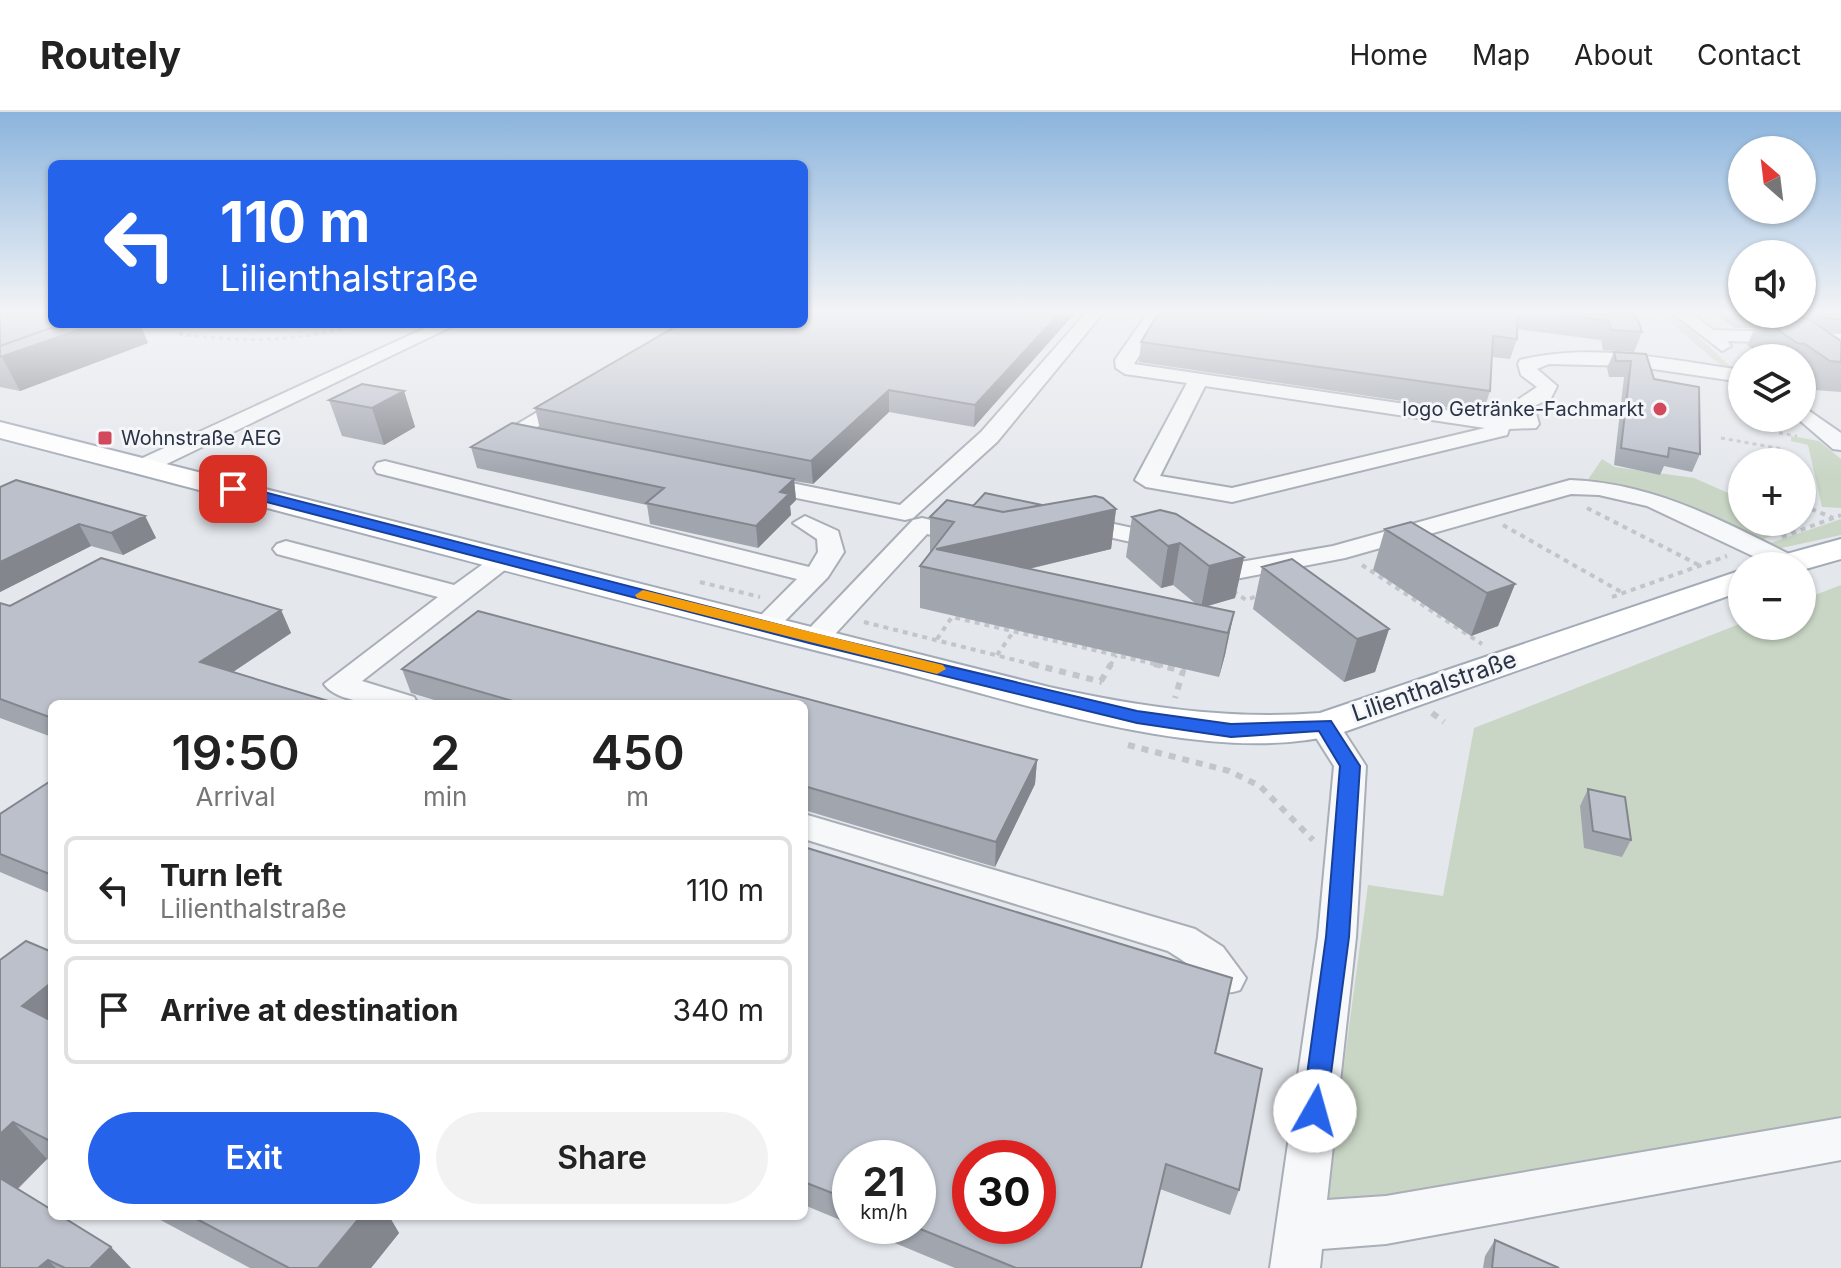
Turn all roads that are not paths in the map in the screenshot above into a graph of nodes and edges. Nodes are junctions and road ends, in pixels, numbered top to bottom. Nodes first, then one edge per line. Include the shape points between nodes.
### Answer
1 (354, 368) edge
2 (1048, 368) edge
3 (1125, 368) edge
4 (1528, 368) edge
5 (1670, 368) edge
6 (1728, 374) edge
7 (1199, 379) junction
8 (592, 386) edge
9 (298, 394) junction
10 (328, 400) edge
11 (1816, 419) edge
12 (1816, 423) edge
13 (1529, 424) junction
14 (1841, 425) edge
15 (0, 430) edge
16 (560, 443) edge
17 (1841, 444) edge
18 (144, 466) junction
19 (385, 468) dead end
20 (732, 478) edge
21 (805, 523) dead end
22 (1056, 531) edge
23 (1837, 534) edge
24 (1000, 542) edge
25 (286, 549) dead end
26 (1732, 552) edge
27 (1806, 552) edge
28 (506, 559) junction
29 (1728, 571) edge
30 (815, 576) junction
31 (460, 595) junction
32 (776, 615) junction
33 (827, 628) junction
34 (390, 700) edge
35 (1324, 725) junction
36 (808, 827) edge
37 (1226, 978) edge
38 (1841, 1139) edge
39 (1298, 1247) edge

1 - 9 street
2 - 20 street via 989,437 905,513
3 - 7 street
4 - 13 street via 1547,386 1544,394 1523,403
5 - 6 street
7 - 13 street
7 - 13 street via 1146,480 1232,495
8 - 16 street via 513,433
9 - 10 street
9 - 18 street
11 - 14 street
12 - 17 street
15 - 18 main road, Lilienthalstraße
18 - 28 main road, Lilienthalstraße
19 - 30 street
21 - 30 street via 824,531 833,544
22 - 26 street via 1091,526 1179,545 1225,573 1341,551 1570,487 1590,486 1652,499
23 - 27 main road
24 - 33 street via 922,525
25 - 31 street
28 - 31 street
28 - 32 main road, Lilienthalstraße
29 - 35 main road, Lilienthalstraße
30 - 32 street
31 - 34 street via 339,684
32 - 33 main road, Lilienthalstraße
33 - 35 main road, Lilienthalstraße via 1178,724 1268,731
35 - 39 street via 1350,766 1337,937
36 - 37 street via 1181,940 1209,958
38 - 39 street via 1386,1220

